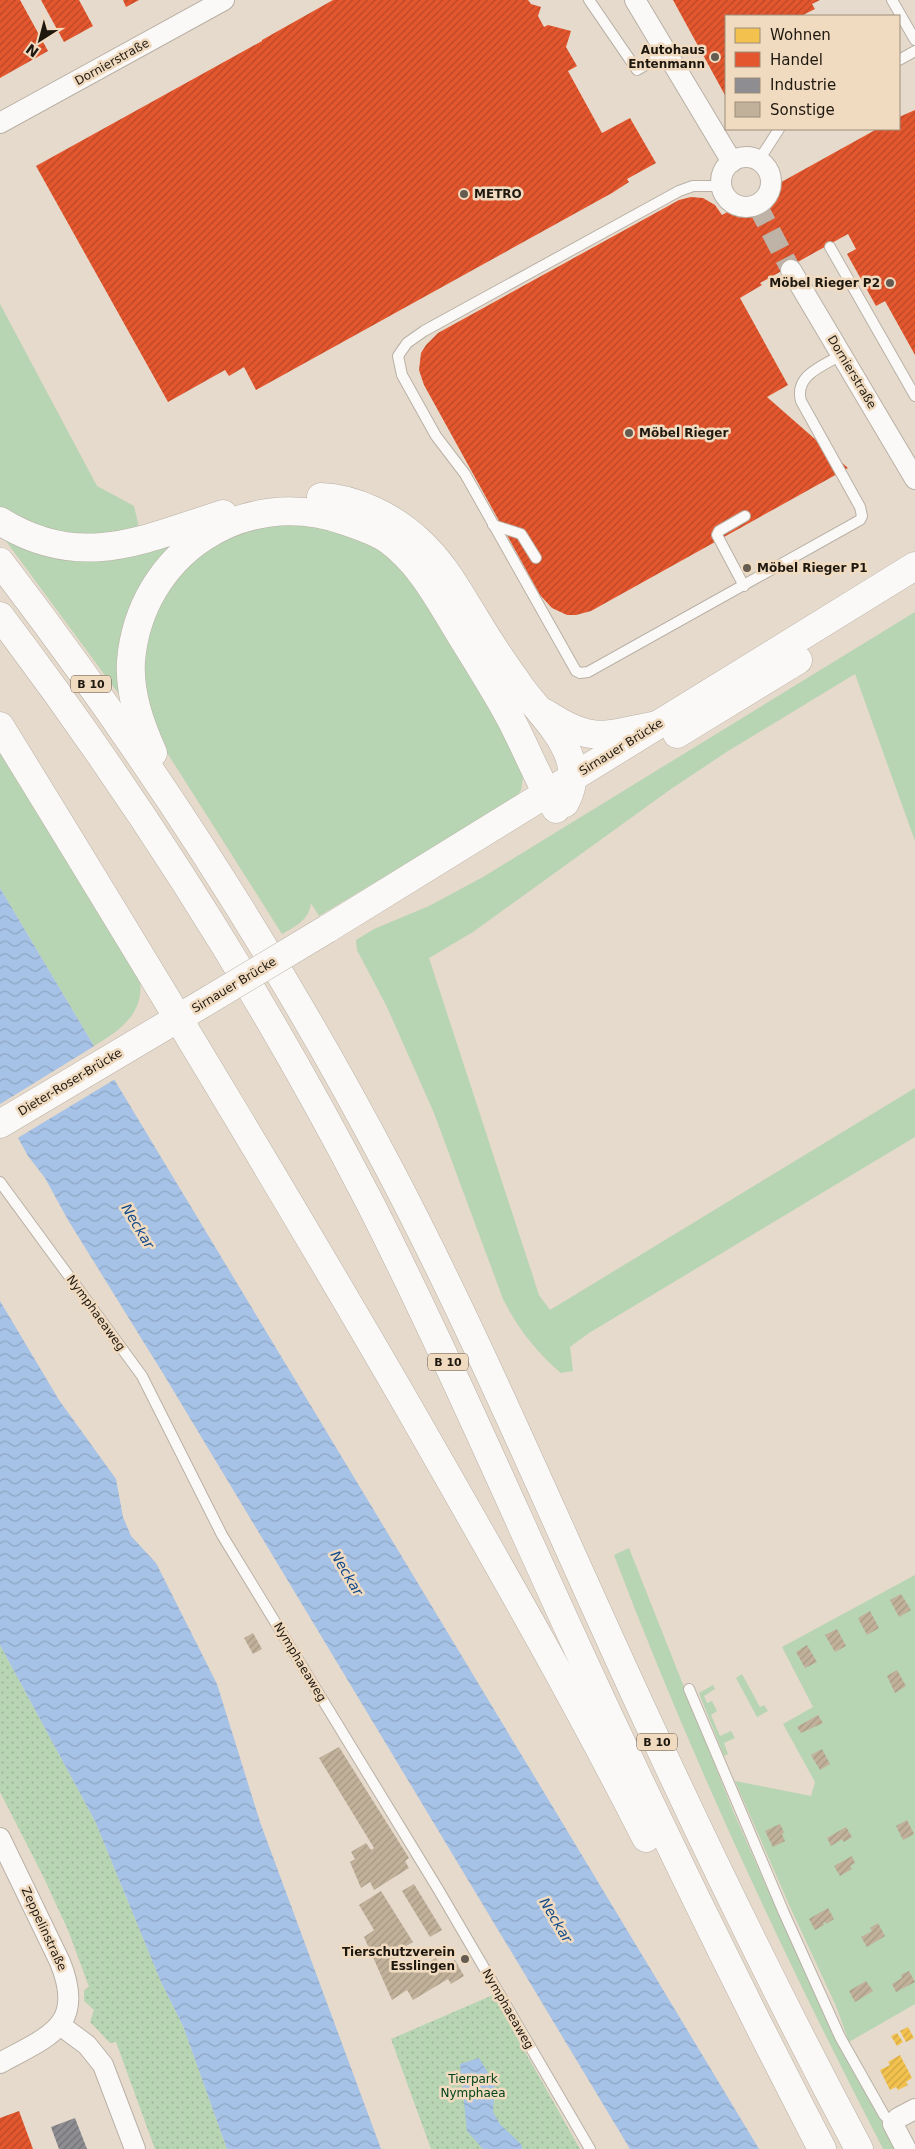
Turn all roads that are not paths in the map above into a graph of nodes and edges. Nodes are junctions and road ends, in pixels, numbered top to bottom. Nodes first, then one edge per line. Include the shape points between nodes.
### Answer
1 (224, 0) edge
2 (589, 0) edge
3 (635, 0) edge
4 (892, 0) edge
5 (915, 40) edge
6 (915, 51) edge
7 (666, 53) junction
8 (900, 59) edge
9 (0, 123) edge
10 (778, 130) edge
11 (759, 160) junction
12 (732, 162) junction
13 (721, 186) junction
14 (830, 247) dead end
15 (791, 270) tunnel mouth
16 (841, 355) junction
17 (915, 396) edge
18 (914, 480) edge
19 (745, 516) dead end
20 (0, 521) edge
21 (493, 525) junction
22 (536, 558) dead end
23 (0, 562) edge
24 (914, 569) edge
25 (744, 586) junction
26 (0, 616) edge
27 (536, 707) junction
28 (657, 725) junction
29 (0, 726) edge
30 (573, 777) junction
31 (556, 801) junction
32 (177, 808) junction
33 (185, 1014) junction
34 (140, 1041) joint
35 (0, 1124) edge
36 (3, 1186) edge
37 (689, 1689) dead end
38 (0, 1838) edge
39 (743, 1995) junction
40 (60, 2025) junction
41 (0, 2062) edge
42 (915, 2109) edge
43 (893, 2124) junction
44 (135, 2149) edge
45 (590, 2149) edge
46 (822, 2149) edge
47 (860, 2149) edge
48 (906, 2149) edge

1 - 9 street, Dornierstraße
2 - 7 lane via 637,70
3 - 7 street
4 - 5 lane
6 - 8 lane
7 - 12 street
10 - 11 lane
11 - 12 street via 748,157 736,158
11 - 13 street via 770,172 772,183 769,194 760,203 748,208 734,204
12 - 13 street via 722,174
13 - 21 lane via 693,186 679,191 424,331 402,347 398,356 402,375 436,436 465,474
14 - 17 lane
15 - 16 street, Dornierstraße
16 - 18 street, Dornierstraße
16 - 25 lane via 807,375 802,380 799,394 862,516
19 - 25 lane via 717,533
20 - 27 main road via 46,543 96,548 130,543 271,500 311,496 346,501 404,529 436,559
21 - 22 lane via 521,534
21 - 25 lane via 576,670 584,673
23 - 32 main road, B 10 via 67,650
24 - 28 main road, Sirnauer Brücke
24 - 31 main road, Sirnauer Brücke
26 - 39 main road, B 10 via 95,747 215,929 367,1198 441,1345 659,1824
27 - 28 main road via 570,728 592,736 613,735
27 - 30 main road via 566,748
28 - 30 main road, Sirnauer Brücke
29 - 33 main road
30 - 31 main road via 569,794
31 - 32 main road via 508,714 417,566 396,546 371,531 334,517 296,510 254,515 216,530 167,568 146,603 134,640 132,682 144,734
31 - 33 main road, Sirnauer Brücke, bridge via 437,878 327,929
32 - 47 main road, B 10 via 305,1016 392,1174 469,1329 687,1806
33 - 34 main road, Sirnauer Brücke
33 - 39 main road via 552,1662 673,1891
34 - 35 main road, Dieter-Roser-Brücke
36 - 45 lane, Nymphaeaweg via 142,1376 222,1535 438,1889
37 - 43 lane via 840,2037 884,2115
38 - 40 street, Zeppelinstraße via 65,1972 69,1999
39 - 46 main road, B 10
40 - 41 street via 49,2036
40 - 44 street via 87,2045 103,2065
42 - 43 street
43 - 48 street

